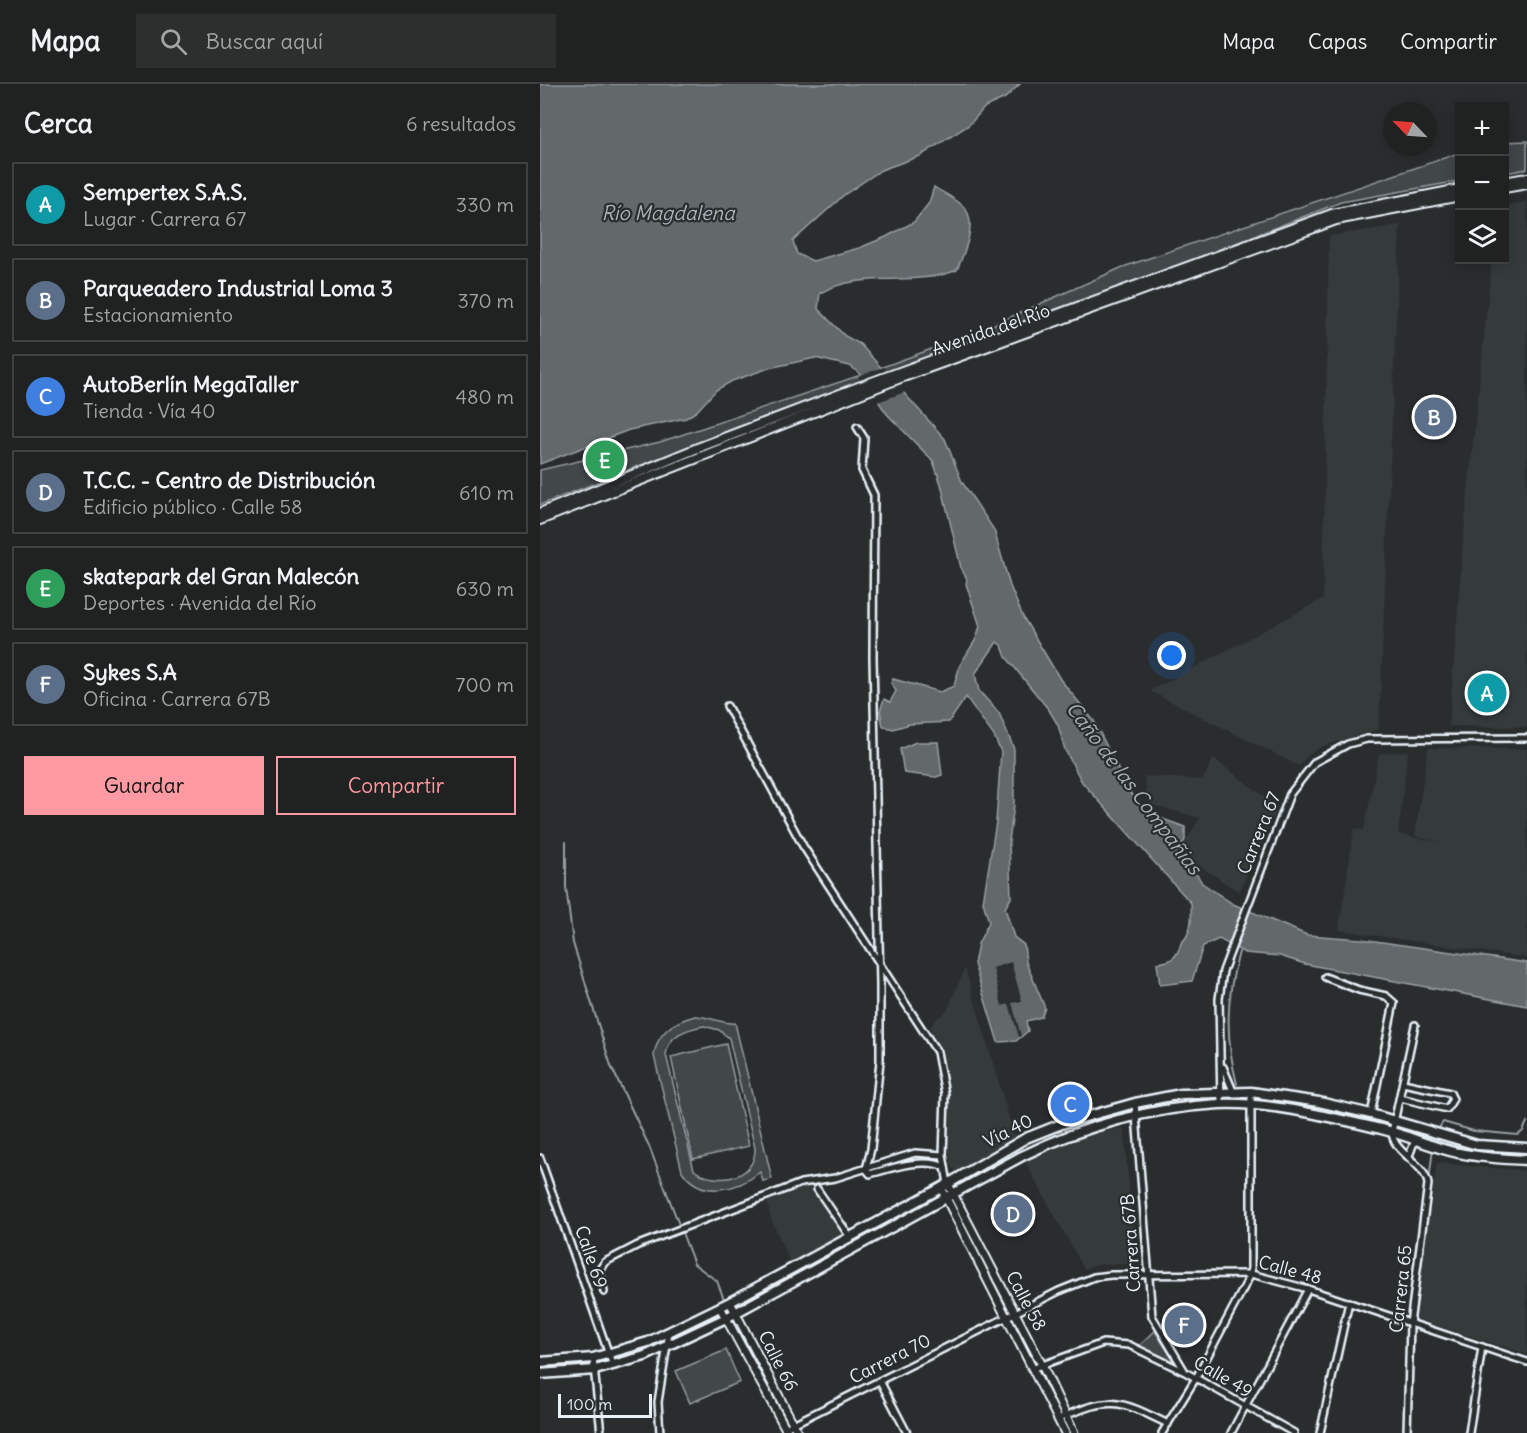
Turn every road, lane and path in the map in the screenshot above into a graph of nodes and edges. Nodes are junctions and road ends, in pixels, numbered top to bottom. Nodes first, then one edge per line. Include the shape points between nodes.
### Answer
1 (1527, 178) edge
2 (1509, 181) edge
3 (1527, 184) edge
4 (1509, 187) edge
5 (1455, 190) edge
6 (1455, 197) edge
7 (902, 374) junction
8 (862, 389) junction
9 (857, 427) dead end
10 (540, 513) edge
11 (540, 520) edge
12 (727, 706) dead end
13 (1527, 738) edge
14 (879, 964) junction
15 (1325, 977) dead end
16 (1415, 1025) dead end
17 (1222, 1063) junction
18 (1403, 1083) junction
19 (1221, 1091) junction
20 (1233, 1091) junction
21 (1251, 1092) junction
22 (1400, 1098) junction
23 (1135, 1103) junction
24 (1221, 1104) junction
25 (1251, 1106) junction
26 (1371, 1114) junction
27 (1136, 1116) junction
28 (1395, 1120) junction
29 (1392, 1132) junction
30 (1417, 1140) junction
31 (1527, 1148) edge
32 (943, 1155) junction
33 (1409, 1156) junction
34 (540, 1158) edge
35 (1527, 1160) edge
36 (945, 1167) junction
37 (866, 1169) junction
38 (945, 1186) junction
39 (817, 1189) dead end
40 (950, 1195) junction
41 (850, 1237) junction
42 (1150, 1274) junction
43 (1251, 1274) junction
44 (1308, 1289) junction
45 (604, 1292) dead end
46 (730, 1302) junction
47 (1349, 1302) junction
48 (720, 1307) junction
49 (736, 1312) junction
50 (1015, 1312) junction
51 (1008, 1316) junction
52 (726, 1318) junction
53 (1410, 1324) junction
54 (669, 1332) junction
55 (668, 1346) junction
56 (1482, 1347) junction
57 (609, 1354) junction
58 (593, 1358) junction
59 (540, 1362) edge
60 (1527, 1362) edge
61 (1042, 1365) junction
62 (613, 1366) junction
63 (1034, 1368) junction
64 (595, 1370) junction
65 (1185, 1372) junction
66 (540, 1374) edge
67 (1196, 1378) junction
68 (880, 1381) junction
69 (1245, 1407) junction
70 (1066, 1416) junction
71 (1058, 1419) junction
72 (793, 1424) junction
73 (1168, 1424) junction
74 (786, 1431) edge
75 (1292, 1432) edge
76 (601, 1433) edge
77 (660, 1433) edge
78 (798, 1433) edge
79 (908, 1433) edge
80 (1065, 1433) edge
81 (1074, 1433) edge
82 (1162, 1433) edge
83 (1231, 1433) edge
84 (1320, 1433) edge
85 (1407, 1433) edge
86 (1469, 1433) edge

1 - 2 main road
3 - 4 main road
5 - 7 main road, Avenida del Río via 1332,214
6 - 7 main road, Avenida del Río via 1336,220
7 - 8 main road, Avenida del Río
8 - 10 main road, Avenida del Río via 700,447
8 - 11 main road, Avenida del Río
9 - 14 street via 864,438 862,470 874,495
12 - 14 street via 803,846
13 - 17 street, Carrera 67 via 1367,739 1331,751 1305,772 1290,794 1228,954 1219,999
14 - 32 street via 937,1052 945,1094
14 - 37 street via 880,1061
15 - 26 street via 1386,996 1394,1003
16 - 18 street
17 - 19 street, Carrera 67
17 - 20 street, Carrera 67
18 - 22 street
18 - 22 street via 1450,1093 1453,1099 1447,1109
19 - 20 highway, Vía 40
19 - 23 highway, Vía 40
19 - 24 street, Carrera 67
20 - 21 highway, Vía 40
21 - 25 street
21 - 26 highway, Vía 40
22 - 28 street
23 - 27 street, Carrera 67B
23 - 38 highway, Vía 40 via 1026,1138
24 - 25 highway, Vía 40
24 - 27 highway, Vía 40
25 - 29 highway, Vía 40
25 - 43 street
26 - 28 highway, Vía 40
27 - 40 highway, Vía 40 via 1053,1141
27 - 42 street, Carrera 67B
28 - 29 street
28 - 31 highway, Vía 40 via 1477,1145
29 - 30 highway, Vía 40
29 - 33 street, Carrera 65
30 - 33 street
30 - 35 highway, Vía 40 via 1487,1158
32 - 36 street
32 - 37 street via 915,1153
33 - 53 street, Carrera 65 via 1428,1184
34 - 57 street, Calle 69
36 - 37 street via 914,1164 870,1174
36 - 38 street
37 - 45 street via 801,1183 605,1262 600,1269
38 - 40 street, Calle 58
38 - 41 highway, Vía 40
39 - 41 street
40 - 49 highway, Vía 40
40 - 50 street, Calle 58
40 - 51 street, Calle 58
41 - 46 highway, Vía 40
42 - 43 street, Calle 48
42 - 50 street, Calle 48 via 1094,1277
42 - 65 street, Carrera 67B via 1154,1321
43 - 44 street, Calle 48
43 - 67 street
44 - 47 street, Calle 48
44 - 69 street
46 - 48 highway, Vía 40
46 - 49 street, Calle 66
47 - 53 street, Calle 48
47 - 84 street
48 - 52 street, Calle 66
48 - 54 highway, Vía 40
49 - 52 highway, Vía 40
49 - 72 street, Calle 66
50 - 51 street, Calle 48
50 - 61 street, Calle 58
51 - 63 street, Calle 58
51 - 68 street, Carrera 70
52 - 55 highway, Vía 40
52 - 74 street, Calle 66
53 - 56 street, Calle 48
53 - 85 street, Carrera 65
54 - 55 street
54 - 57 highway, Vía 40
55 - 62 highway, Vía 40
55 - 77 street via 658,1402
56 - 60 street, Calle 48
56 - 86 street
57 - 58 highway, Vía 40
57 - 62 street, Calle 69
58 - 59 highway, Vía 40
58 - 64 street
61 - 63 street, Calle 49
61 - 65 street, Calle 49 via 1103,1343 1118,1343
61 - 70 street, Calle 58
62 - 64 highway, Vía 40
63 - 71 street, Calle 58
64 - 66 highway, Vía 40
64 - 76 street
65 - 67 street, Calle 49
67 - 69 street, Calle 49
67 - 73 street
68 - 72 street, Carrera 70
68 - 79 street
69 - 75 street, Calle 49
69 - 83 street
70 - 71 street
70 - 73 street via 1114,1401
70 - 81 street, Calle 58
71 - 80 street, Calle 58
72 - 74 street, Carrera 70
72 - 78 street, Calle 66
73 - 82 street

